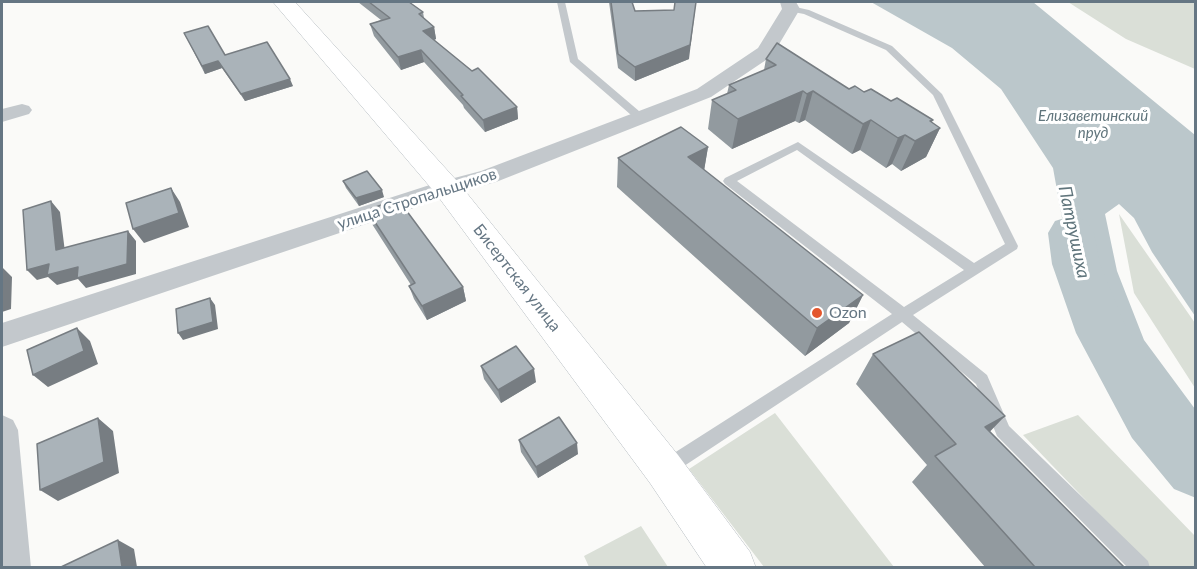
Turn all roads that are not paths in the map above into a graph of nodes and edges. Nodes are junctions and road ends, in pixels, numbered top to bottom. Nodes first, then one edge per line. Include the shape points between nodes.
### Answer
1 (284, 2) edge
2 (561, 2) edge
3 (789, 5) edge
4 (22, 110) dead end
5 (2, 116) edge
6 (642, 119) junction
7 (447, 188) junction
8 (974, 270) junction
9 (903, 314) junction
10 (2, 335) edge
11 (2, 430) edge
12 (664, 469) junction
13 (13, 567) edge
14 (734, 567) edge
15 (1141, 567) edge

1 - 7 main road, Бисертская улица
2 - 6 lane via 573,60
3 - 6 street, улица Стропальщиков via 765,52 704,93
3 - 8 lane via 889,48 937,94 1012,246
4 - 5 street
6 - 7 street, улица Стропальщиков via 488,177
7 - 10 street, улица Стропальщиков
7 - 12 main road, Бисертская улица
8 - 9 lane
8 - 9 lane via 798,146 729,181
9 - 12 lane
9 - 15 lane via 982,380 1003,431
11 - 13 street
12 - 14 main road, Бисертская улица

